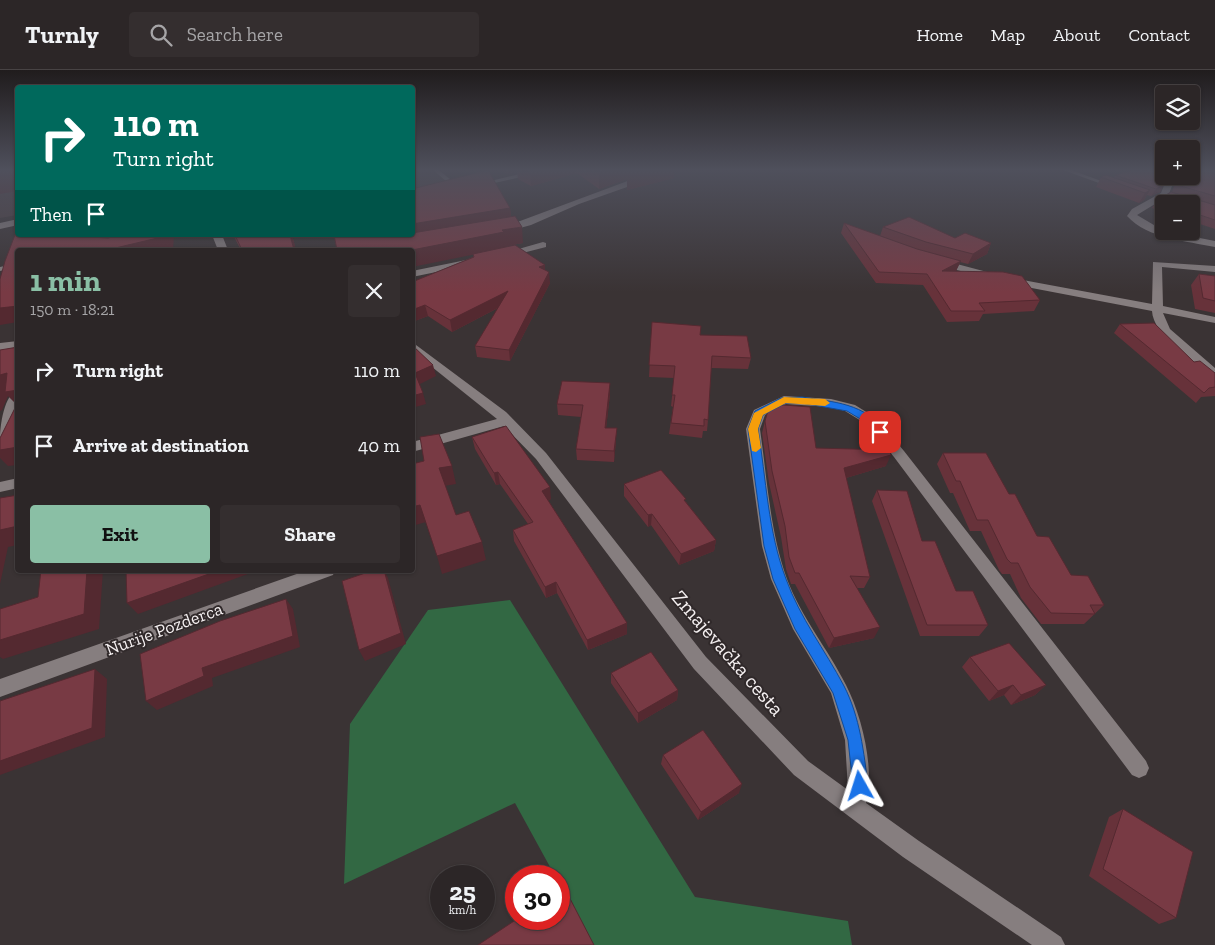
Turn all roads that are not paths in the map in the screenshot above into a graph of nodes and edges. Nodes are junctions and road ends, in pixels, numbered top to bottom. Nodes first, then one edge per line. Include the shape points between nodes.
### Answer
1 (556, 211) edge
2 (1135, 211) edge
3 (15, 222) edge
4 (0, 224) edge
5 (494, 232) edge
6 (1215, 244) edge
7 (542, 245) dead end
8 (926, 258) edge
9 (0, 269) edge
10 (12, 269) edge
11 (1215, 271) edge
12 (415, 273) edge
13 (1156, 307) junction
14 (1215, 320) edge
15 (15, 344) edge
16 (0, 347) edge
17 (415, 347) edge
18 (1215, 374) edge
19 (15, 401) edge
20 (506, 421) junction
21 (0, 434) edge
22 (415, 446) edge
23 (15, 484) edge
24 (0, 487) edge
25 (319, 573) edge
26 (0, 688) edge
27 (1139, 768) dead end
28 (854, 808) junction
29 (1053, 945) edge

1 - 5 street via 528,223
2 - 6 street via 1132,216 1157,230
3 - 4 street
7 - 12 street
8 - 13 street via 1082,296
9 - 10 lane
11 - 13 street via 1158,264
13 - 14 street
13 - 18 street via 1165,331
15 - 16 street
17 - 20 street, Zmajevačka cesta
19 - 21 street
20 - 22 street
20 - 28 street, Zmajevačka cesta via 541,456 700,663 801,768
23 - 24 street
25 - 26 street, Nurije Pozderca
27 - 28 street via 871,421 850,408 831,403 784,400 759,413 753,429 770,546 779,579 802,629 842,699 855,740 860,786
28 - 29 street, Zmajevačka cesta

